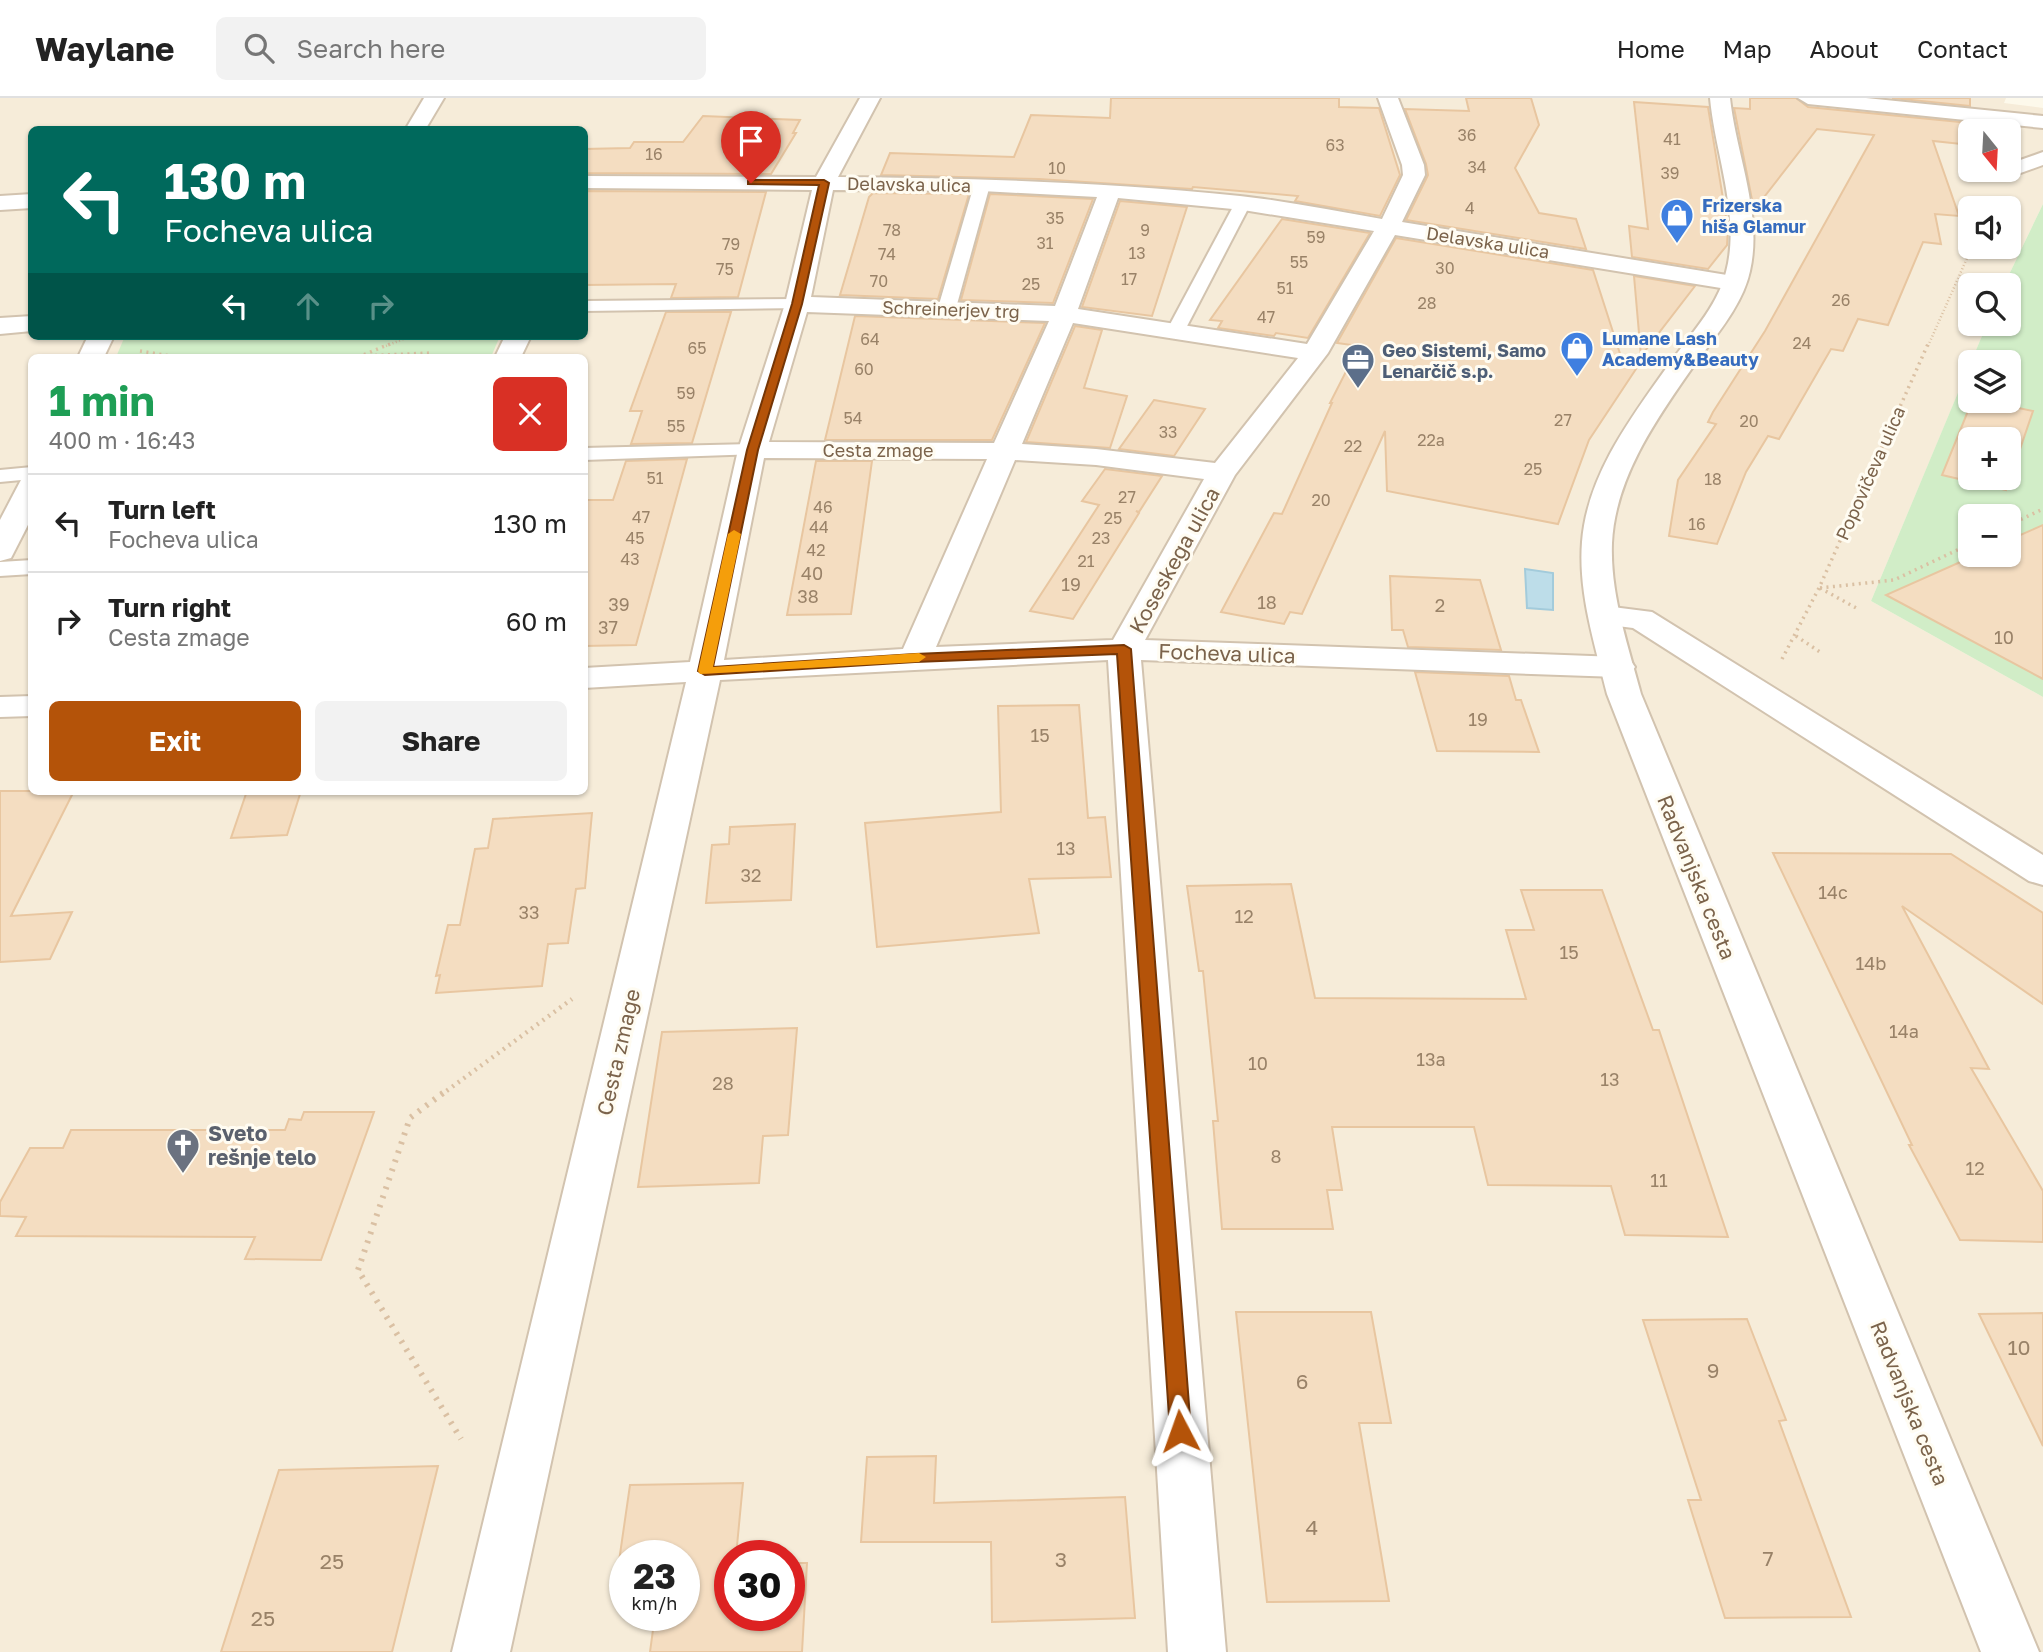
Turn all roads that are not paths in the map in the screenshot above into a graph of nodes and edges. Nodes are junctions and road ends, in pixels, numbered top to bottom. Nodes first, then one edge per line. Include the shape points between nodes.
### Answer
1 (434, 98) edge
2 (870, 98) edge
3 (1388, 98) edge
4 (1720, 98) edge
5 (1808, 98) edge
6 (2036, 123) edge
7 (417, 126) edge
8 (2043, 158) edge
9 (2021, 167) edge
10 (824, 183) junction
11 (588, 185) edge
12 (982, 186) junction
13 (1110, 191) junction
14 (28, 201) edge
15 (0, 203) edge
16 (1243, 203) junction
17 (1387, 226) junction
18 (1734, 283) junction
19 (797, 304) junction
20 (588, 306) edge
21 (947, 308) junction
22 (1065, 314) junction
23 (28, 323) edge
24 (0, 326) edge
25 (1176, 330) junction
26 (1315, 353) junction
27 (752, 450) junction
28 (1003, 451) junction
29 (588, 454) edge
30 (28, 473) edge
31 (1222, 473) junction
32 (0, 476) edge
33 (28, 492) edge
34 (0, 552) edge
35 (28, 567) edge
36 (0, 569) edge
37 (1605, 616) junction
38 (1124, 649) junction
39 (915, 658) junction
40 (1618, 667) junction
41 (705, 671) junction
42 (588, 678) edge
43 (28, 706) edge
44 (0, 707) edge
45 (2043, 872) edge
46 (481, 1652) edge
47 (1197, 1652) edge
48 (2010, 1652) edge

1 - 7 street
2 - 10 street, Cesta zmage
3 - 17 street, Koseskega ulica via 1415,175
4 - 18 street, Radvanjska cesta via 1741,239
5 - 6 street
8 - 9 street
10 - 11 street, Delavska ulica
10 - 12 street, Delavska ulica
10 - 19 street, Cesta zmage
12 - 13 street, Delavska ulica
12 - 21 lane, Delavska ulica
13 - 16 street, Delavska ulica
13 - 22 street
14 - 15 street
16 - 17 street, Delavska ulica
16 - 25 lane
17 - 18 street, Delavska ulica
17 - 26 street, Koseskega ulica
18 - 37 street, Radvanjska cesta via 1626,450 1610,487 1597,543
19 - 20 lane, Schreinerjev trg
19 - 21 street, Schreinerjev trg
19 - 27 street, Cesta zmage
21 - 22 street, Schreinerjev trg
22 - 25 street, Schreinerjev trg
22 - 28 street
23 - 24 street
25 - 26 street, Schreinerjev trg
26 - 31 street, Koseskega ulica
27 - 28 street, Cesta zmage
27 - 29 lane
27 - 41 street, Cesta zmage
28 - 31 street, Koseskega ulica
28 - 39 street
30 - 32 lane
31 - 38 street, Koseskega ulica
33 - 34 street
35 - 36 lane
37 - 40 street, Radvanjska cesta
37 - 45 street via 1642,619
38 - 39 street, Focheva ulica
38 - 40 street, Focheva ulica
38 - 47 street, Koseskega ulica
39 - 41 street, Focheva ulica
40 - 48 street, Radvanjska cesta via 1629,707
41 - 42 street, Focheva ulica
41 - 46 street, Cesta zmage
43 - 44 street

